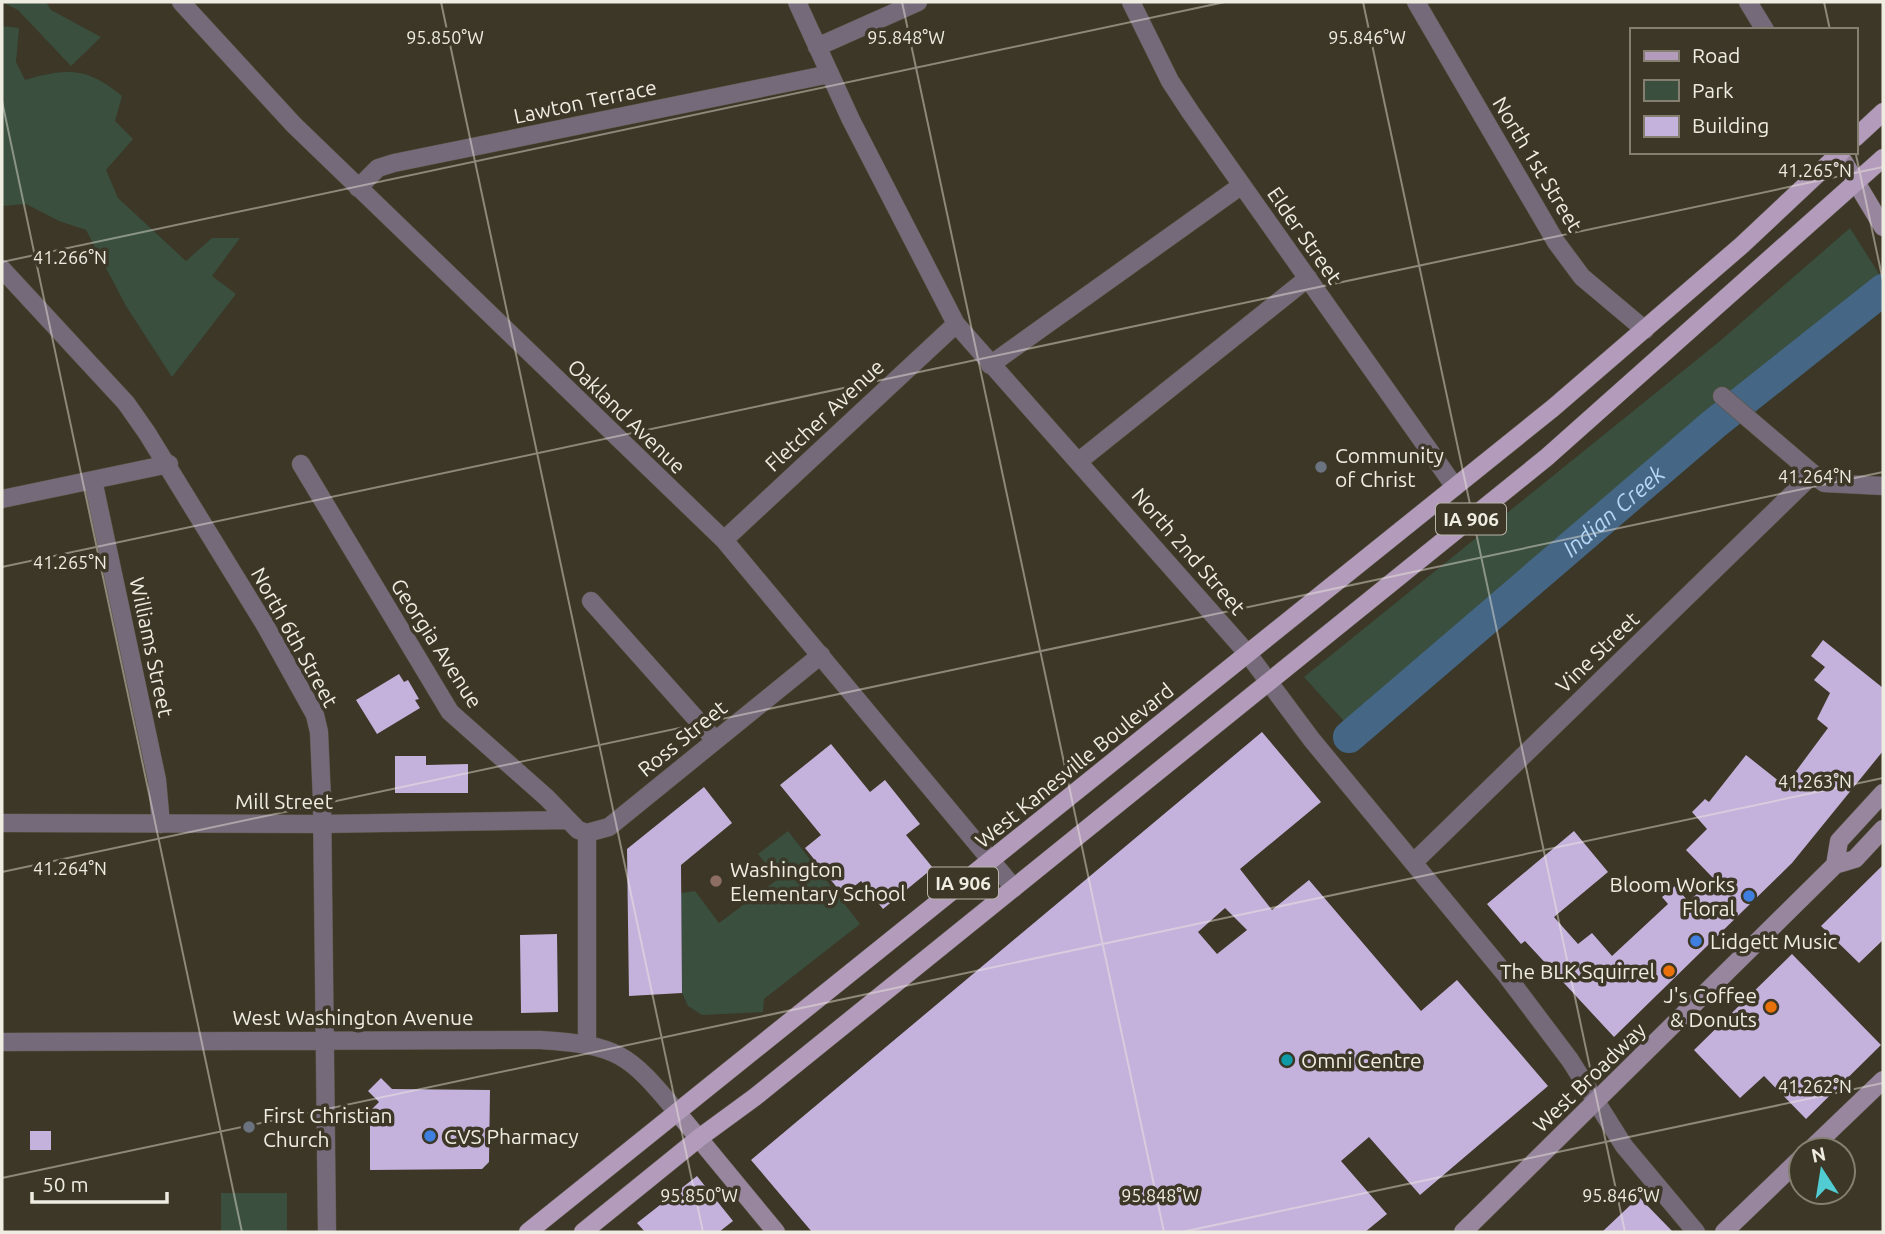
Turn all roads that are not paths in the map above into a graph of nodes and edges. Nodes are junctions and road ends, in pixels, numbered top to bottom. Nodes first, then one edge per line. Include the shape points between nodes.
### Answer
1 (181, 2) edge
2 (797, 2) edge
3 (918, 2) edge
4 (1130, 2) edge
5 (1416, 2) edge
6 (1748, 2) edge
7 (1764, 28) edge
8 (817, 47) junction
9 (830, 74) junction
10 (1883, 111) edge
11 (1857, 136) edge
12 (1838, 154) edge
13 (1840, 154) edge
14 (1883, 158) edge
15 (1857, 182) junction
16 (1242, 185) junction
17 (358, 188) junction
18 (1883, 227) edge
19 (2, 269) edge
20 (1308, 278) junction
21 (956, 324) junction
22 (1645, 330) junction
23 (990, 365) junction
24 (1722, 396) dead end
25 (1079, 461) junction
26 (169, 464) junction
27 (301, 464) dead end
28 (1812, 474) junction
29 (93, 480) junction
30 (1883, 486) edge
31 (1455, 487) junction
32 (2, 499) edge
33 (724, 540) junction
34 (591, 601) dead end
35 (1248, 654) junction
36 (821, 655) junction
37 (1268, 682) junction
38 (715, 740) junction
39 (1883, 793) edge
40 (567, 820) junction
41 (2, 823) edge
42 (161, 824) junction
43 (321, 824) junction
44 (1883, 829) edge
45 (587, 833) junction
46 (991, 860) junction
47 (1414, 862) junction
48 (1835, 865) junction
49 (1014, 888) junction
50 (327, 1040) junction
51 (2, 1042) edge
52 (587, 1044) junction
53 (1883, 1080) edge
54 (1598, 1101) junction
55 (677, 1112) junction
56 (1825, 1136) edge
57 (699, 1138) junction
58 (1787, 1171) edge
59 (327, 1232) edge
60 (528, 1232) edge
61 (583, 1232) edge
62 (776, 1232) edge
63 (1463, 1232) edge
64 (1696, 1232) edge
65 (1724, 1232) edge

1 - 17 street, Oakland Avenue
2 - 8 street, North 2nd Street
3 - 8 street
4 - 16 street, Elder Street via 1171,81
5 - 22 street, North 1st Street via 1556,242 1582,277
6 - 7 street
8 - 9 street, North 2nd Street
9 - 17 street, Lawton Terrace via 394,163 378,168
9 - 21 street, North 2nd Street
10 - 11 main road
12 - 22 main road, IA 906
13 - 15 main road
14 - 15 main road, IA 906
15 - 18 main road
15 - 37 main road, IA 906 via 1547,457
16 - 20 street, Elder Street
16 - 23 street
17 - 33 street, Oakland Avenue
19 - 26 street, North 6th Street via 126,403
20 - 25 street
20 - 31 street, Elder Street
21 - 23 street, North 2nd Street
21 - 33 street, Fletcher Avenue
22 - 31 main road, West Kanesville Boulevard / IA 906
23 - 25 street, North 2nd Street
24 - 28 street
25 - 35 street, North 2nd Street
26 - 29 street
26 - 43 street, North 6th Street via 315,715
27 - 40 street, Georgia Avenue via 450,712
28 - 30 street via 1824,483
28 - 47 street, Vine Street
29 - 32 street
29 - 42 street, Williams Street via 157,780
31 - 35 main road, West Kanesville Boulevard / IA 906
33 - 36 street, Oakland Avenue
34 - 38 street
35 - 37 street, North 2nd Street
35 - 46 main road, West Kanesville Boulevard / IA 906
36 - 38 street, Ross Street
36 - 46 street, Oakland Avenue
37 - 47 street, North 2nd Street
37 - 49 main road, IA 906
38 - 45 street, Ross Street via 609,827
39 - 48 main road, West Broadway via 1839,841
40 - 43 street, Mill Street
40 - 45 street
41 - 42 street, Mill Street
42 - 43 street, Mill Street
43 - 50 street, North 6th Street
44 - 48 main road, West Broadway via 1856,859
45 - 52 street
46 - 49 street, Oakland Avenue
46 - 55 main road, West Kanesville Boulevard / IA 906
47 - 54 street, North 2nd Street via 1506,975
48 - 54 main road, West Broadway
49 - 57 main road, IA 906
50 - 51 street, West Washington Avenue
50 - 52 street, West Washington Avenue
50 - 59 street, North 6th Street
52 - 55 street, West Washington Avenue via 628,1058
53 - 56 main road
54 - 63 main road, West Broadway
54 - 64 street, North 2nd Street via 1624,1146
55 - 57 main road
55 - 60 main road, West Kanesville Boulevard / IA 906
57 - 61 main road, IA 906
57 - 62 main road
58 - 65 main road

